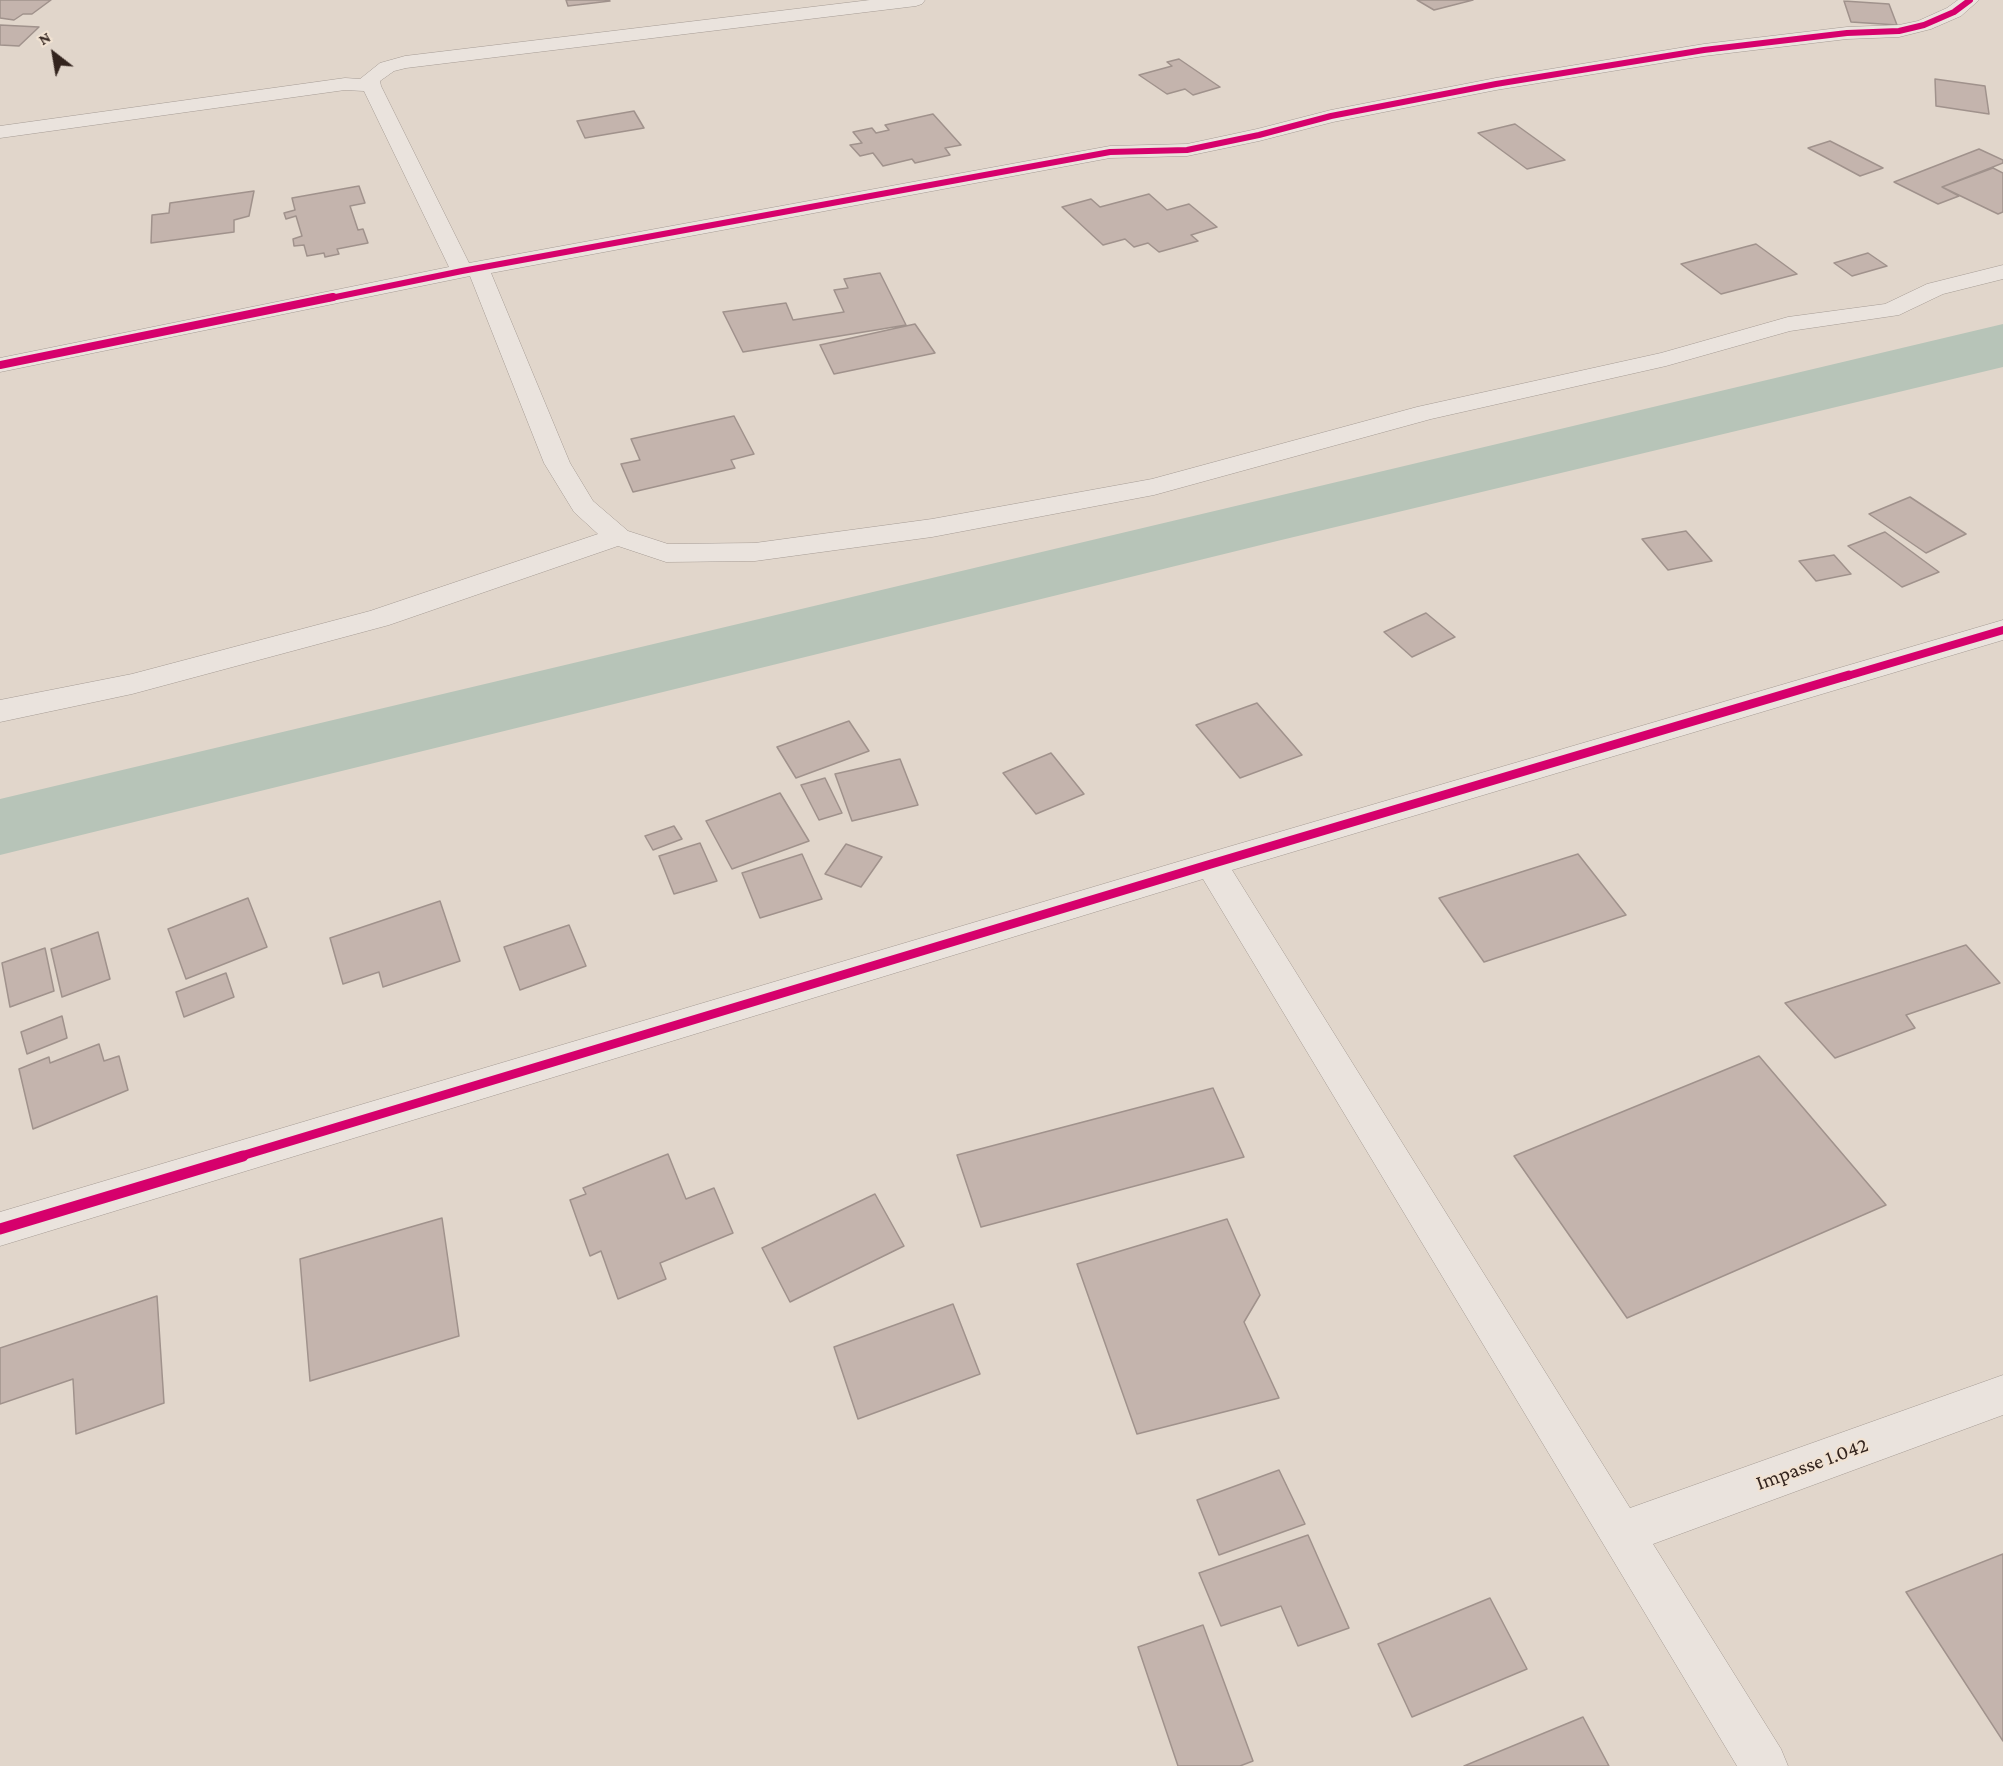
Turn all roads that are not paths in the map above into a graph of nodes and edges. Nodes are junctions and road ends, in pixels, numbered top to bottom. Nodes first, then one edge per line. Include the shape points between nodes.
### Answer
1 (916, 0) edge
2 (1970, 0) edge
3 (371, 86) junction
4 (0, 132) edge
5 (470, 270) junction
6 (2003, 272) edge
7 (0, 365) edge
8 (618, 537) junction
9 (2003, 630) edge
10 (0, 711) edge
11 (1211, 864) junction
12 (0, 1229) edge
13 (2003, 1395) edge
14 (1622, 1533) junction
15 (1764, 1766) edge

1 - 3 street via 405,62 387,67 370,79
2 - 5 street via 1954,12 1899,31 1847,33 1704,50 1496,84 1330,116 1187,150 1110,152
3 - 4 street via 345,84
3 - 5 street
5 - 7 street
5 - 8 street via 557,463 583,506
6 - 8 street via 1935,289 1891,310 1788,324 1666,359 1426,412 1154,487 932,528 755,552 666,554
8 - 10 street via 379,618 132,684
9 - 11 street
11 - 12 street
11 - 14 street
13 - 14 street, Impasse 1.042
14 - 15 street

